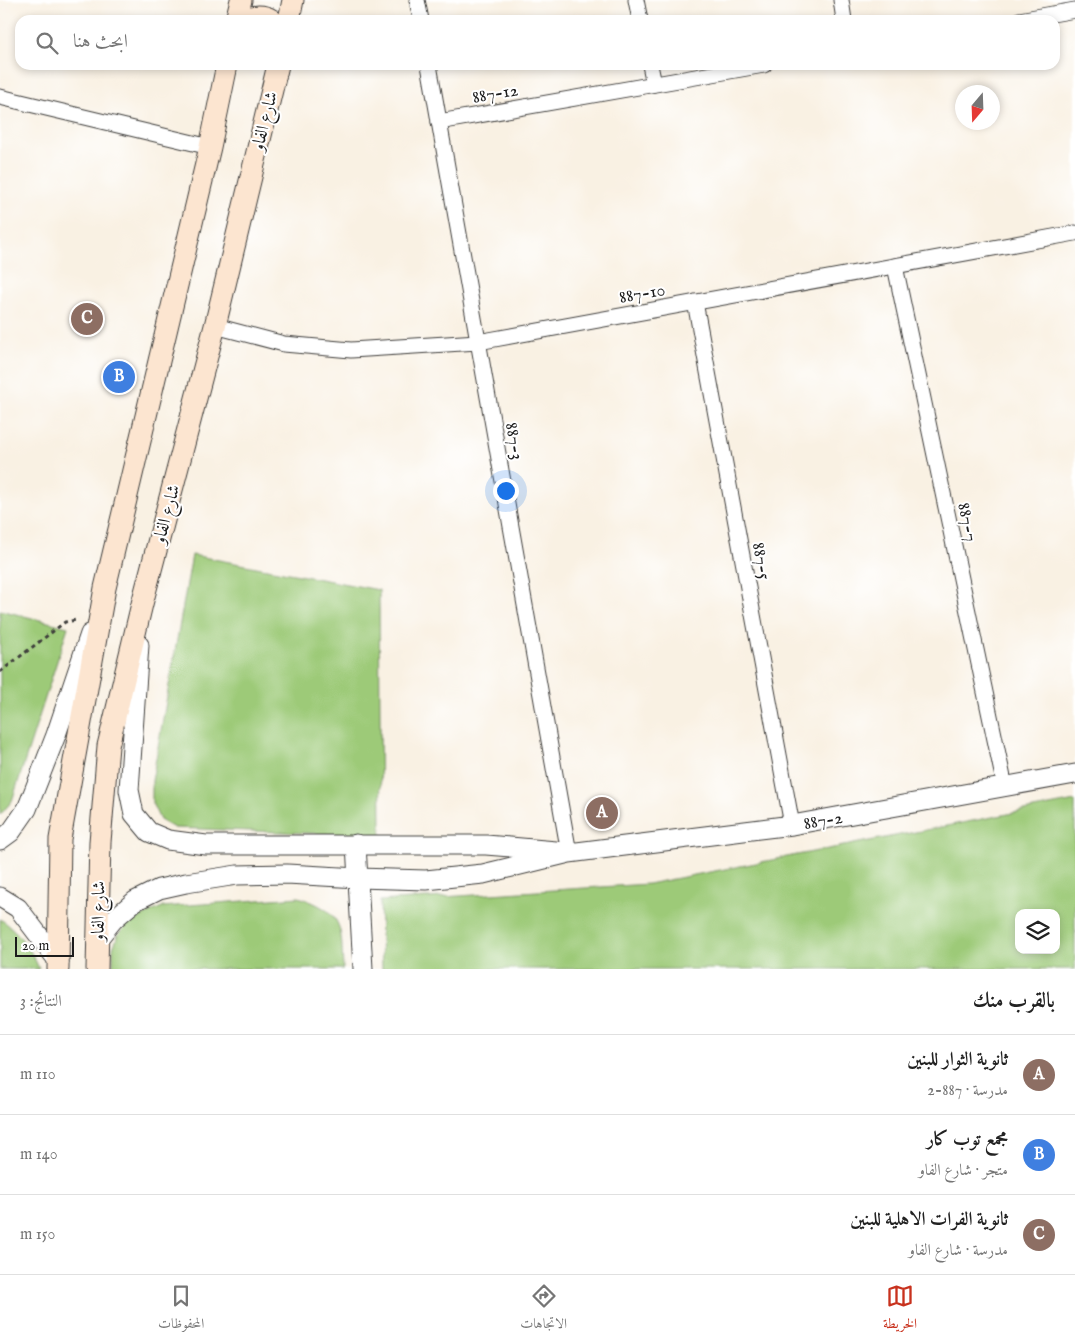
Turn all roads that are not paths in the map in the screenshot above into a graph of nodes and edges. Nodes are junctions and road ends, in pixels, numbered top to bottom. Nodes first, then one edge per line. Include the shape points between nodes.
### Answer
1 (241, 0) edge
2 (293, 0) edge
3 (417, 0) edge
4 (636, 0) edge
5 (841, 0) edge
6 (1069, 7) edge
7 (237, 15) edge
8 (290, 15) edge
9 (420, 15) edge
10 (639, 15) edge
11 (843, 15) edge
12 (1038, 15) edge
13 (226, 70) edge
14 (277, 70) edge
15 (430, 70) edge
16 (651, 70) edge
17 (735, 70) edge
18 (654, 84) junction
19 (0, 97) edge
20 (439, 122) junction
21 (210, 147) junction
22 (1075, 233) edge
23 (894, 266) junction
24 (696, 302) junction
25 (214, 326) junction
26 (478, 342) junction
27 (106, 588) junction
28 (142, 604) junction
29 (1075, 774) edge
30 (1005, 787) junction
31 (792, 826) junction
32 (0, 840) edge
33 (356, 844) junction
34 (569, 853) junction
35 (358, 878) junction
36 (0, 897) edge
37 (97, 940) junction
38 (58, 966) edge
39 (97, 969) edge
40 (363, 969) edge

1 - 7 main road
2 - 8 main road
3 - 9 street
4 - 10 street
5 - 11 street
6 - 12 street
13 - 21 main road
14 - 25 main road, شارع الفاو
15 - 20 street, 887-3
16 - 18 street
17 - 18 street, 887-12
18 - 20 street, 887-12
19 - 21 street
20 - 26 street, 887-3
21 - 27 main road
22 - 23 street, 887-10
23 - 24 street, 887-10
23 - 30 street, 887-7
24 - 26 street, 887-10
24 - 31 street, 887-5
25 - 26 street, 887-10 via 284,344 351,350
25 - 28 main road, شارع الفاو
26 - 34 street, 887-3
27 - 32 street via 27,809 11,832
27 - 38 main road via 60,839
28 - 33 street via 129,790 134,814 149,832 168,840 206,845
28 - 37 main road, شارع الفاو via 108,746 100,842
29 - 30 street, 887-2
30 - 31 street, 887-2
31 - 34 street, 887-2
33 - 34 street via 486,845
33 - 35 street
34 - 35 street via 483,874 426,880
35 - 37 street via 237,875 159,889 135,901
35 - 40 street
36 - 38 street via 18,908
37 - 39 main road, شارع الفاو

